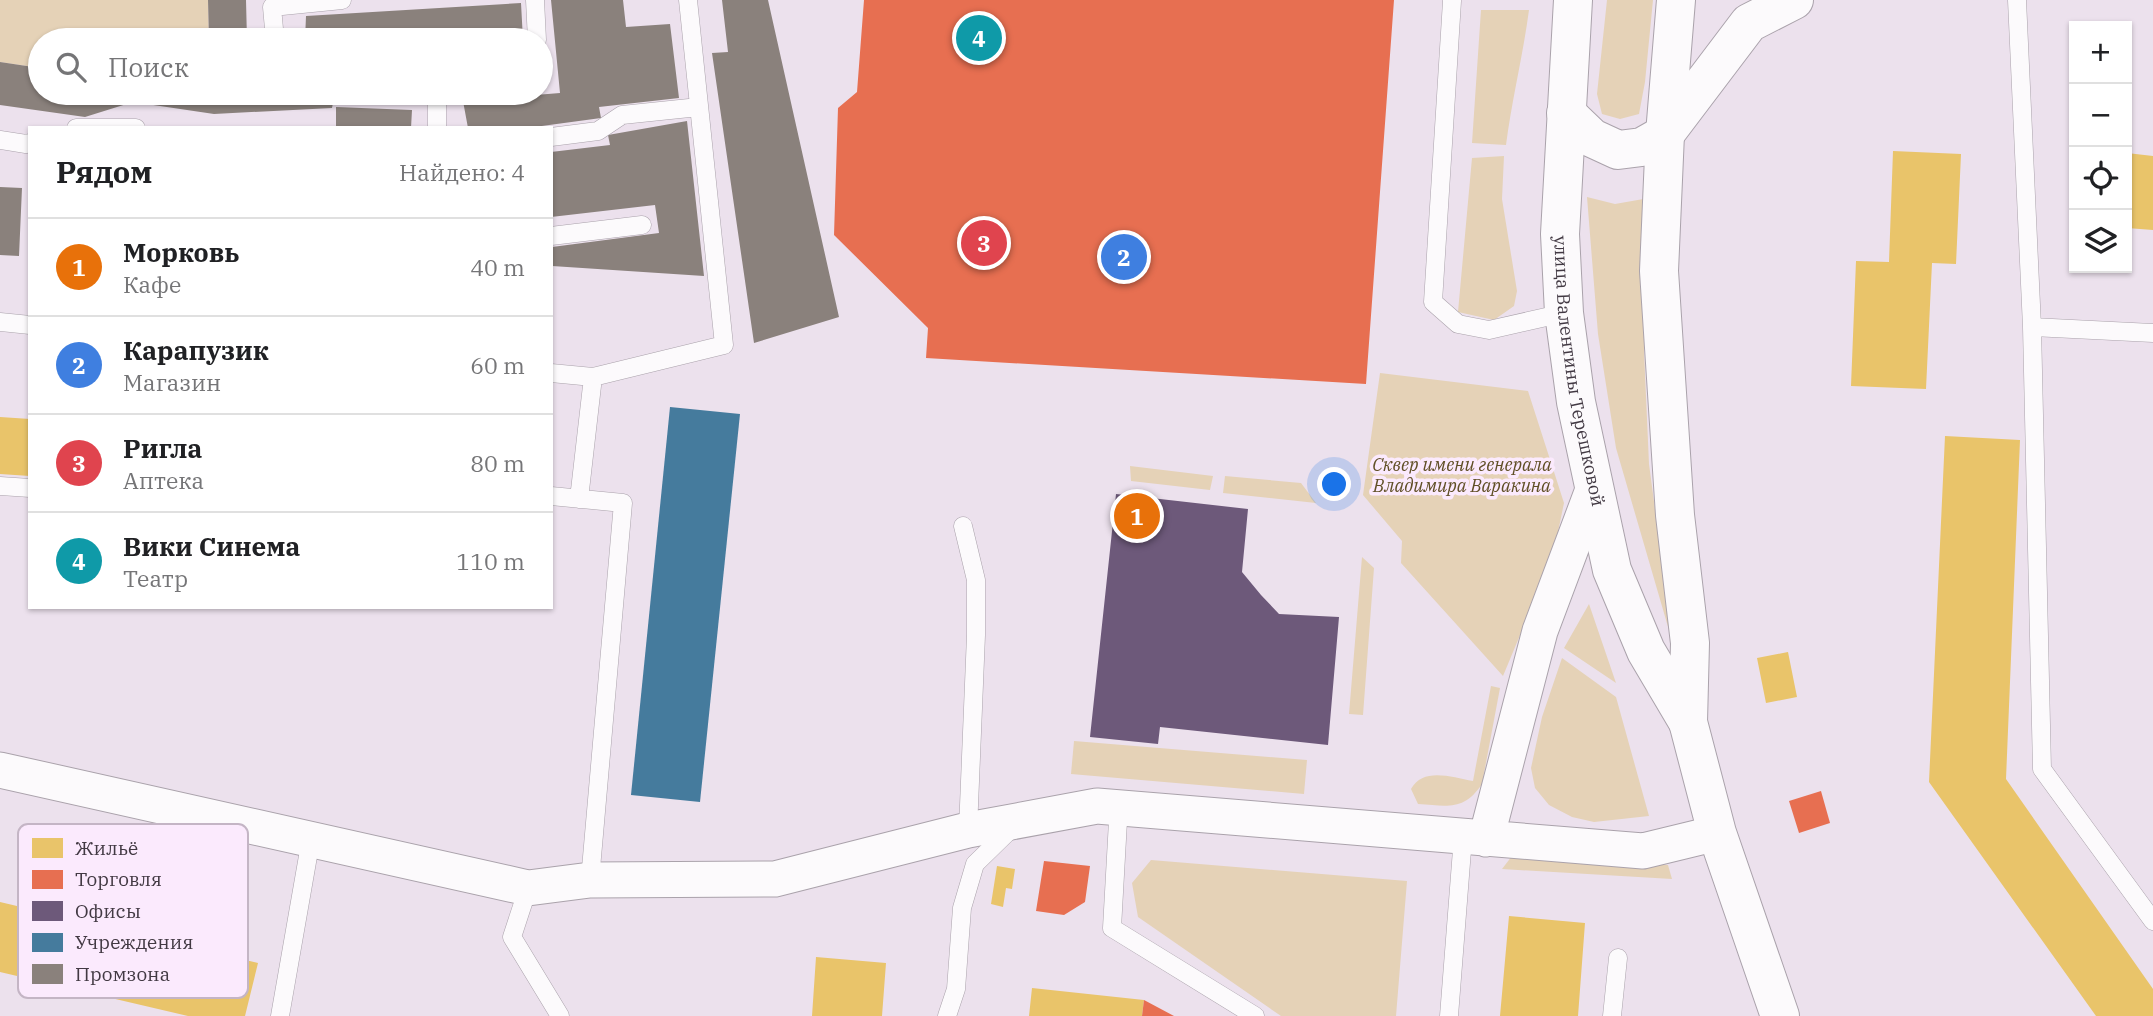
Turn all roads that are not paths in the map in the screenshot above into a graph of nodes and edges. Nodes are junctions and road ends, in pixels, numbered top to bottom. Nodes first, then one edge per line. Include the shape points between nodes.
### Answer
1 (342, 0) edge
2 (535, 0) edge
3 (688, 0) edge
4 (1573, 0) edge
5 (1676, 0) edge
6 (1794, 0) edge
7 (2017, 0) edge
8 (1452, 1) edge
9 (274, 28) edge
10 (536, 28) edge
11 (441, 105) edge
12 (699, 107) junction
13 (1566, 113) junction
14 (437, 126) edge
15 (1665, 134) junction
16 (553, 137) edge
17 (0, 140) edge
18 (28, 144) edge
19 (642, 225) dead end
20 (553, 236) edge
21 (1564, 313) junction
22 (0, 322) edge
23 (28, 325) edge
24 (2032, 327) junction
25 (2153, 333) edge
26 (553, 373) edge
27 (593, 377) junction
28 (0, 486) edge
29 (1594, 487) junction
30 (28, 488) edge
31 (553, 496) edge
32 (579, 499) junction
33 (963, 526) dead end
34 (1688, 722) junction
35 (0, 770) edge
36 (1502, 775) junction
37 (1120, 800) junction
38 (1017, 822) junction
39 (243, 824) edge
40 (248, 825) edge
41 (968, 830) junction
42 (1717, 833) junction
43 (1475, 838) junction
44 (311, 839) junction
45 (1569, 845) junction
46 (590, 880) junction
47 (528, 888) junction
48 (2153, 921) edge
49 (1618, 958) dead end
50 (280, 1016) edge
51 (560, 1016) edge
52 (947, 1016) edge
53 (1255, 1016) edge
54 (1449, 1016) edge
55 (1612, 1016) edge
56 (1780, 1016) edge

1 - 9 lane via 272,7
2 - 10 lane
3 - 12 lane
4 - 13 main road, улица Валентины Терешковой
5 - 15 main road, улица Валентины Терешковой
6 - 15 main road via 1749,23
7 - 24 lane
8 - 21 lane via 1433,302 1458,324 1489,330
11 - 14 lane
12 - 16 lane via 622,115 598,131
12 - 27 lane via 724,345
13 - 15 main road via 1592,138 1618,150 1642,147
13 - 21 main road, улица Валентины Терешковой via 1560,234
15 - 34 main road, улица Валентины Терешковой via 1659,271 1675,515 1690,643
17 - 18 lane
19 - 20 lane
21 - 29 main road, улица Валентины Терешковой
22 - 23 lane
24 - 25 lane
24 - 48 lane via 2042,769
26 - 27 lane
27 - 32 lane
28 - 30 lane
29 - 34 main road, улица Валентины Терешковой via 1612,570 1646,651
29 - 36 street via 1540,631
31 - 32 lane
32 - 46 lane via 623,503
33 - 41 lane via 976,580
34 - 42 main road, улица Валентины Терешковой
35 - 39 street
36 - 43 street
36 - 45 street via 1509,808 1516,817 1546,838
37 - 38 street
37 - 43 street
37 - 53 lane via 1112,928
38 - 41 street
38 - 52 lane via 975,864 962,908 956,989
40 - 44 street
41 - 46 street via 775,879
42 - 45 street via 1643,851
42 - 56 main road, улица Валентины Терешковой
43 - 45 street
43 - 54 lane
44 - 47 street
44 - 50 lane
46 - 47 street
47 - 51 lane via 512,937
49 - 55 lane

